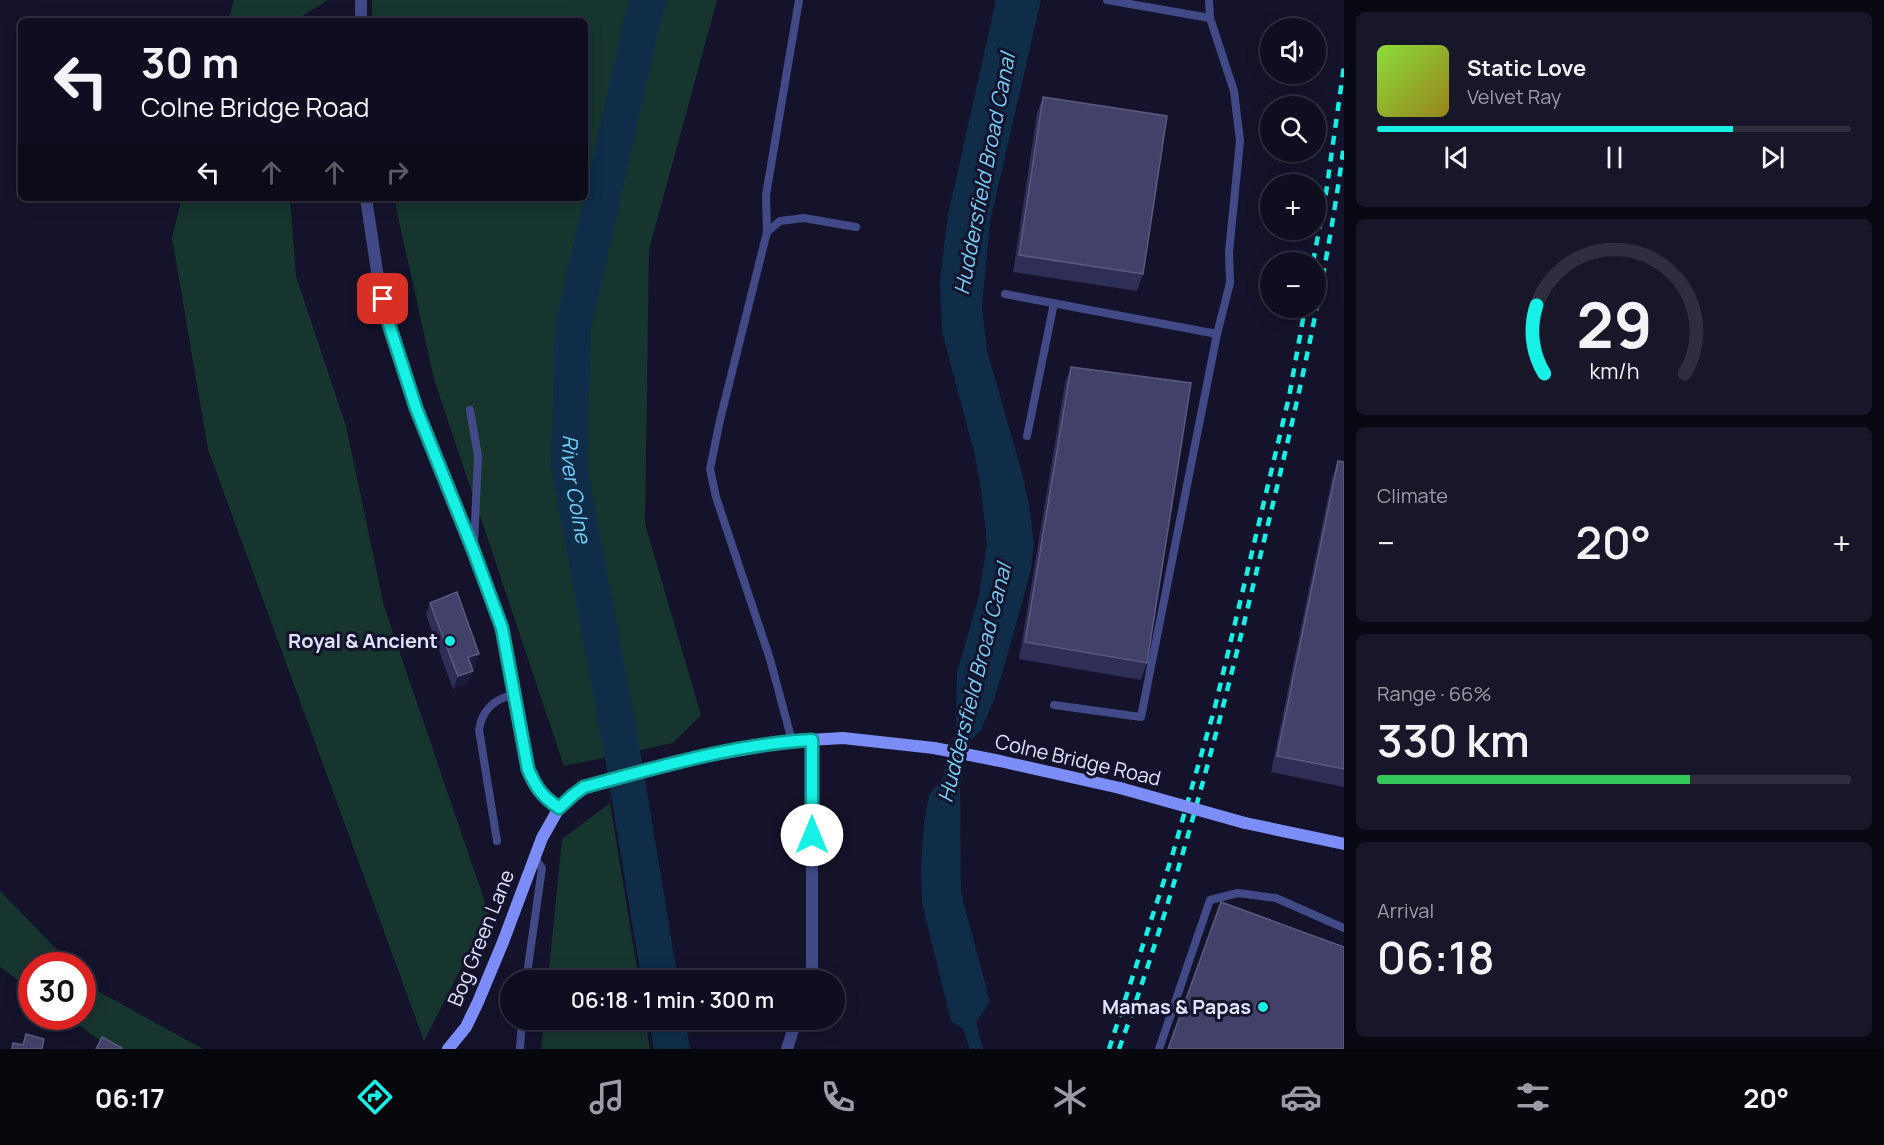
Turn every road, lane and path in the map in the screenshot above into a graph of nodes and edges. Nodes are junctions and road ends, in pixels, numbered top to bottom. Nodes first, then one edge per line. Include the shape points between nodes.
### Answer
1 (361, 0) edge
2 (798, 0) edge
3 (1107, 0) edge
4 (1209, 0) edge
5 (361, 18) edge
6 (1210, 18) junction
7 (366, 201) edge
8 (856, 227) dead end
9 (766, 232) junction
10 (1005, 294) dead end
11 (1054, 303) junction
12 (1217, 334) junction
13 (471, 410) dead end
14 (1027, 436) dead end
15 (474, 552) junction
16 (514, 695) junction
17 (1054, 705) dead end
18 (812, 740) junction
19 (792, 741) junction
20 (559, 808) junction
21 (542, 838) joint
22 (497, 841) dead end
23 (1344, 844) edge
24 (534, 857) junction
25 (1344, 928) edge
26 (528, 970) edge
27 (812, 970) edge
28 (521, 1030) edge
29 (793, 1030) edge
30 (448, 1049) edge
31 (520, 1049) edge
32 (787, 1049) edge
33 (1159, 1049) edge

1 - 5 street
2 - 9 lane via 766,195
3 - 6 lane
4 - 6 lane
6 - 12 lane via 1234,91 1240,141 1229,252 1230,284
7 - 15 street via 388,321 416,408
8 - 9 lane via 804,218 780,221
9 - 19 lane via 710,469
10 - 11 lane
11 - 12 lane
11 - 14 lane
12 - 17 lane via 1142,717
13 - 15 lane via 478,456
15 - 16 street via 502,628
16 - 20 street via 528,769 543,796
16 - 22 lane via 495,700 482,717 479,730
18 - 19 main road, Colne Bridge Road
18 - 23 main road, Colne Bridge Road, bridge via 843,738 912,745 1000,761
18 - 27 street
19 - 20 main road, Colne Bridge Road via 684,760 584,787
20 - 21 main road, Colne Bridge Road
21 - 24 main road, Bog Green Lane
24 - 26 lane via 542,868
24 - 30 main road, Bog Green Lane via 478,1002 466,1027
25 - 33 lane via 1276,898 1238,893 1210,900
28 - 31 lane
29 - 32 street

